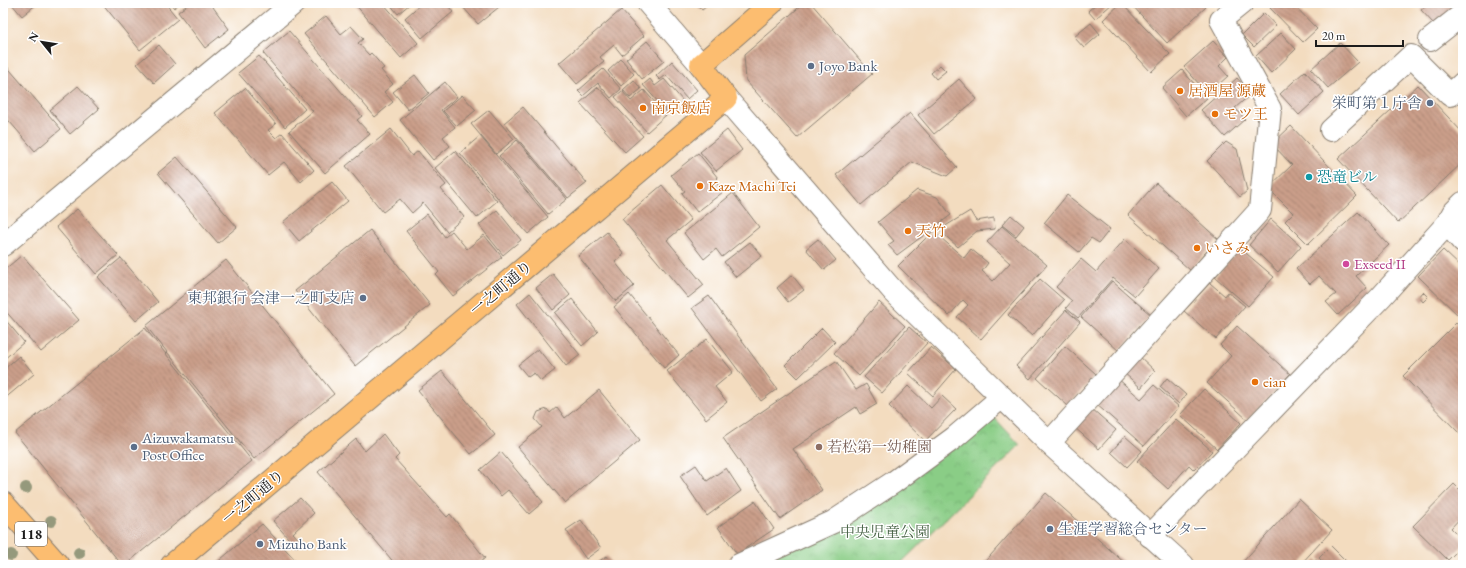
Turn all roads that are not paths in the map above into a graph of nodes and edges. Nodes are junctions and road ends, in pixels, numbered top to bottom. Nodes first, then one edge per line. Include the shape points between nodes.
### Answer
1 (294, 3) edge
2 (648, 3) edge
3 (772, 3) edge
4 (1242, 3) edge
5 (1463, 14) edge
6 (1430, 40) dead end
7 (701, 65) junction
8 (1463, 83) edge
9 (726, 98) junction
10 (1331, 130) dead end
11 (1463, 203) edge
12 (1447, 224) junction
13 (1463, 242) edge
14 (3, 245) edge
15 (1002, 397) junction
16 (1049, 443) junction
17 (3, 503) edge
18 (1150, 536) junction
19 (58, 565) edge
20 (172, 565) edge
21 (739, 565) edge
22 (1183, 565) edge

1 - 14 street
2 - 7 street
3 - 7 main road
4 - 16 street via 1221,20 1270,109 1260,210
5 - 6 street
7 - 9 main road
8 - 10 street via 1450,95 1411,56
9 - 15 street via 894,292
9 - 20 main road, 一之町通り
11 - 12 street
12 - 13 street
12 - 18 street via 1381,297
15 - 16 street
15 - 21 street via 948,442 834,522
16 - 18 street
17 - 19 main road, 118
18 - 22 street

